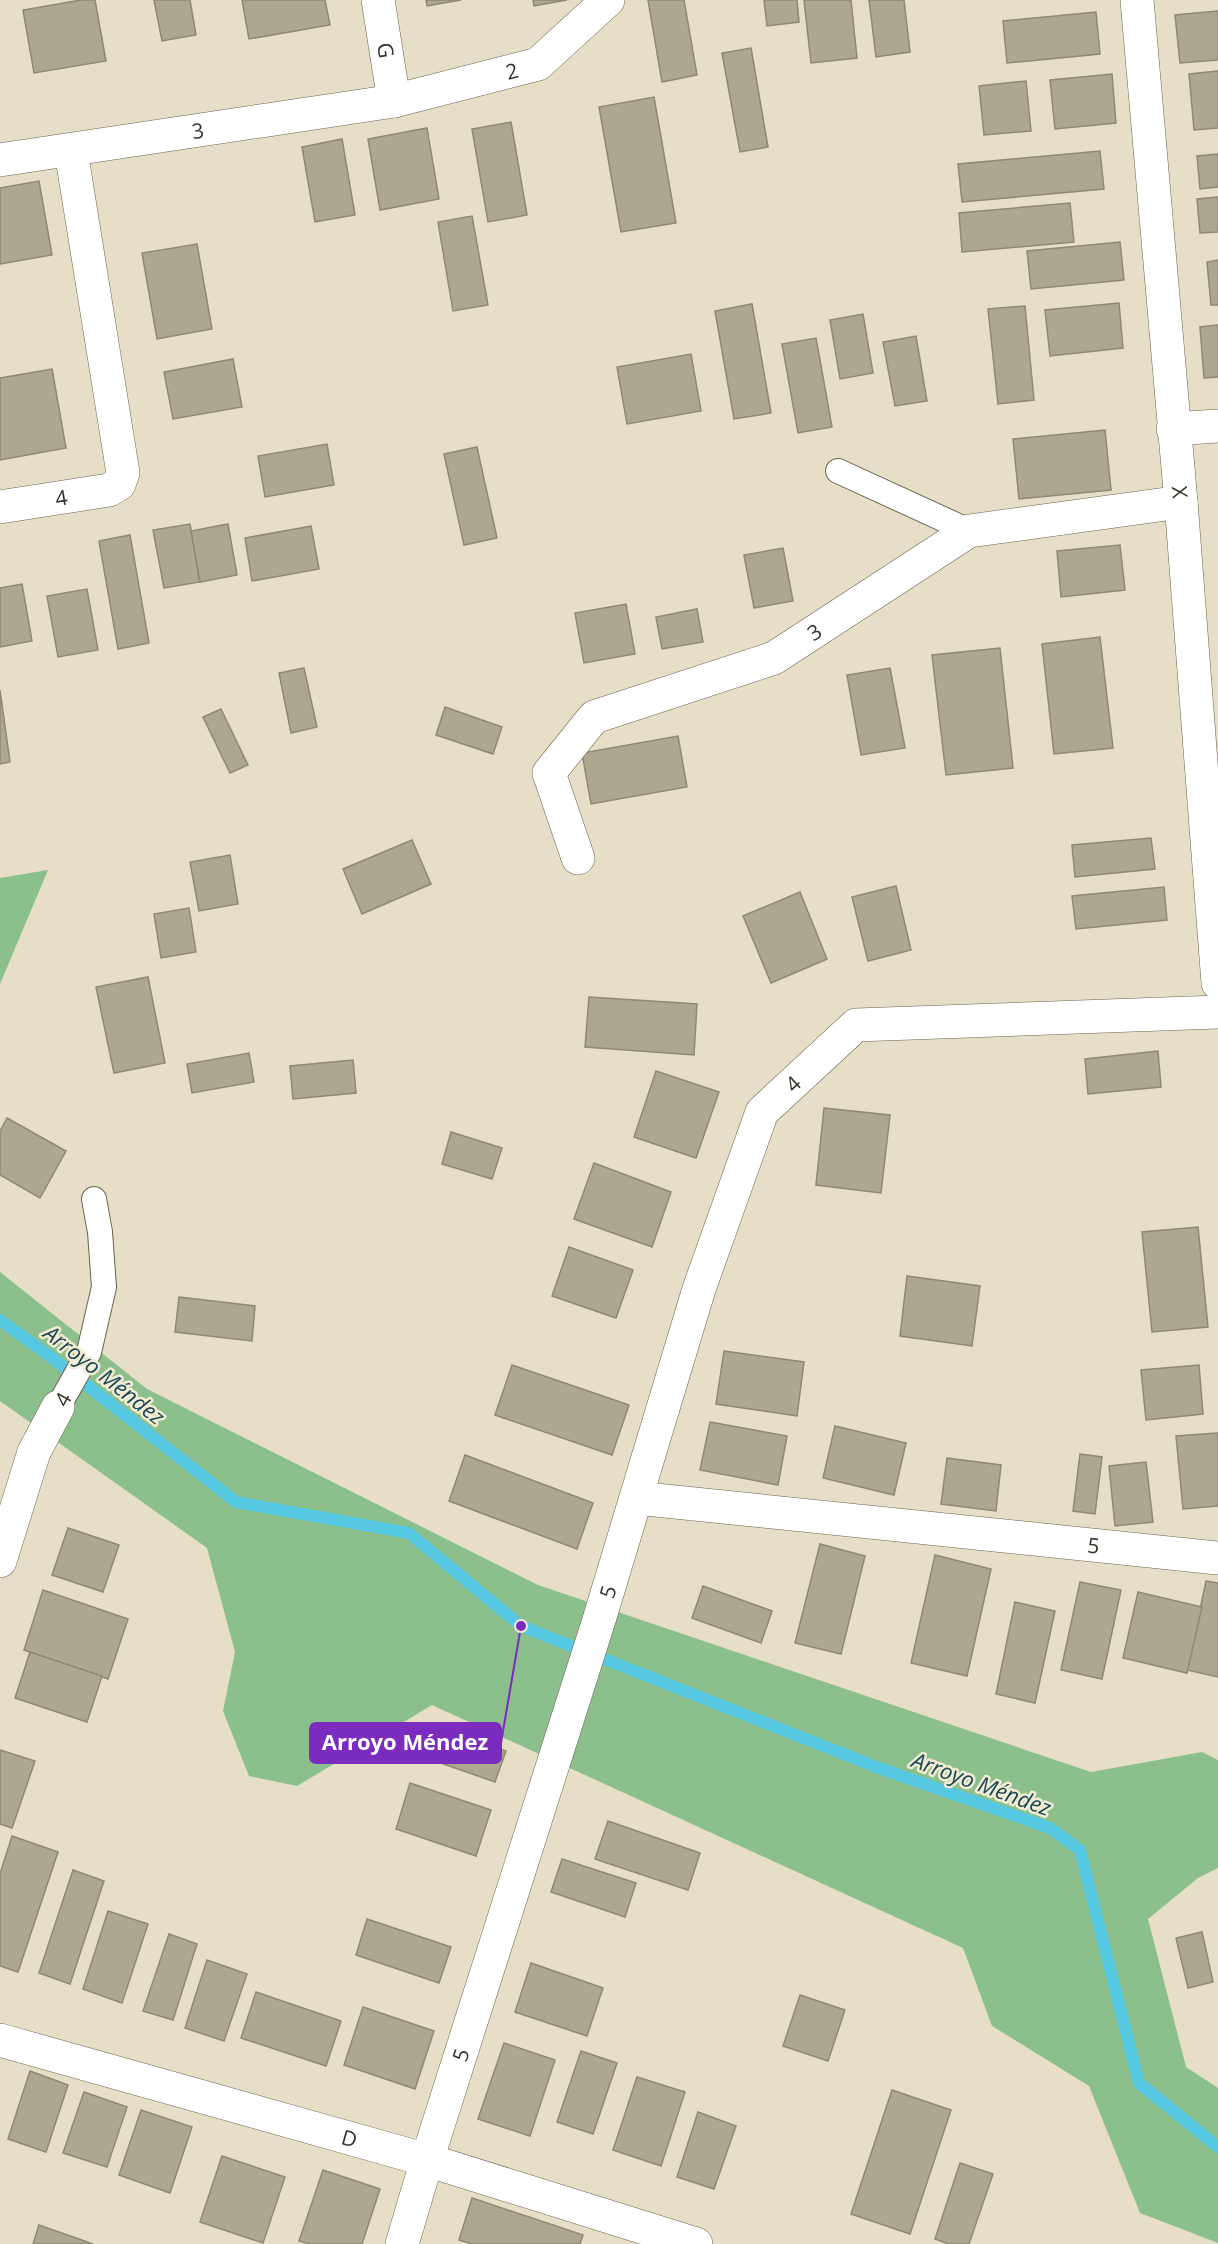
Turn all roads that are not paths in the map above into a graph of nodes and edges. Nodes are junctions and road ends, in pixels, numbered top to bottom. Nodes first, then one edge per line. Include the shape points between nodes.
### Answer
1 (378, 0) edge
2 (608, 0) edge
3 (1137, 0) edge
4 (394, 101) junction
5 (71, 151) junction
6 (0, 160) edge
7 (1218, 426) edge
8 (1173, 429) junction
9 (838, 471) dead end
10 (1181, 502) junction
11 (0, 507) edge
12 (969, 531) junction
13 (578, 858) dead end
14 (1218, 983) edge
15 (1218, 1012) edge
16 (94, 1199) dead end
17 (58, 1407) joint
18 (636, 1498) junction
19 (1218, 1558) edge
20 (0, 1561) edge
21 (0, 2040) edge
22 (427, 2160) junction
23 (402, 2244) edge
24 (696, 2244) edge

1 - 4 street, G
2 - 4 street, 2 via 538,64
3 - 8 street, X
4 - 5 street, 3
5 - 6 street, 3
5 - 11 street, 4 via 123,473 119,484 109,490
7 - 8 street
8 - 10 street, X
9 - 12 lane
10 - 12 street, 3
10 - 14 street, X
12 - 13 street, 3 via 774,658 594,717 549,773
15 - 18 street, 4 via 856,1025 762,1112 699,1288
16 - 17 lane, 4 via 104,1287 89,1352
17 - 20 street, 4 via 34,1452
18 - 19 street, 5
18 - 22 street, 5
21 - 22 street, D
22 - 23 street, 5
22 - 24 street, D

